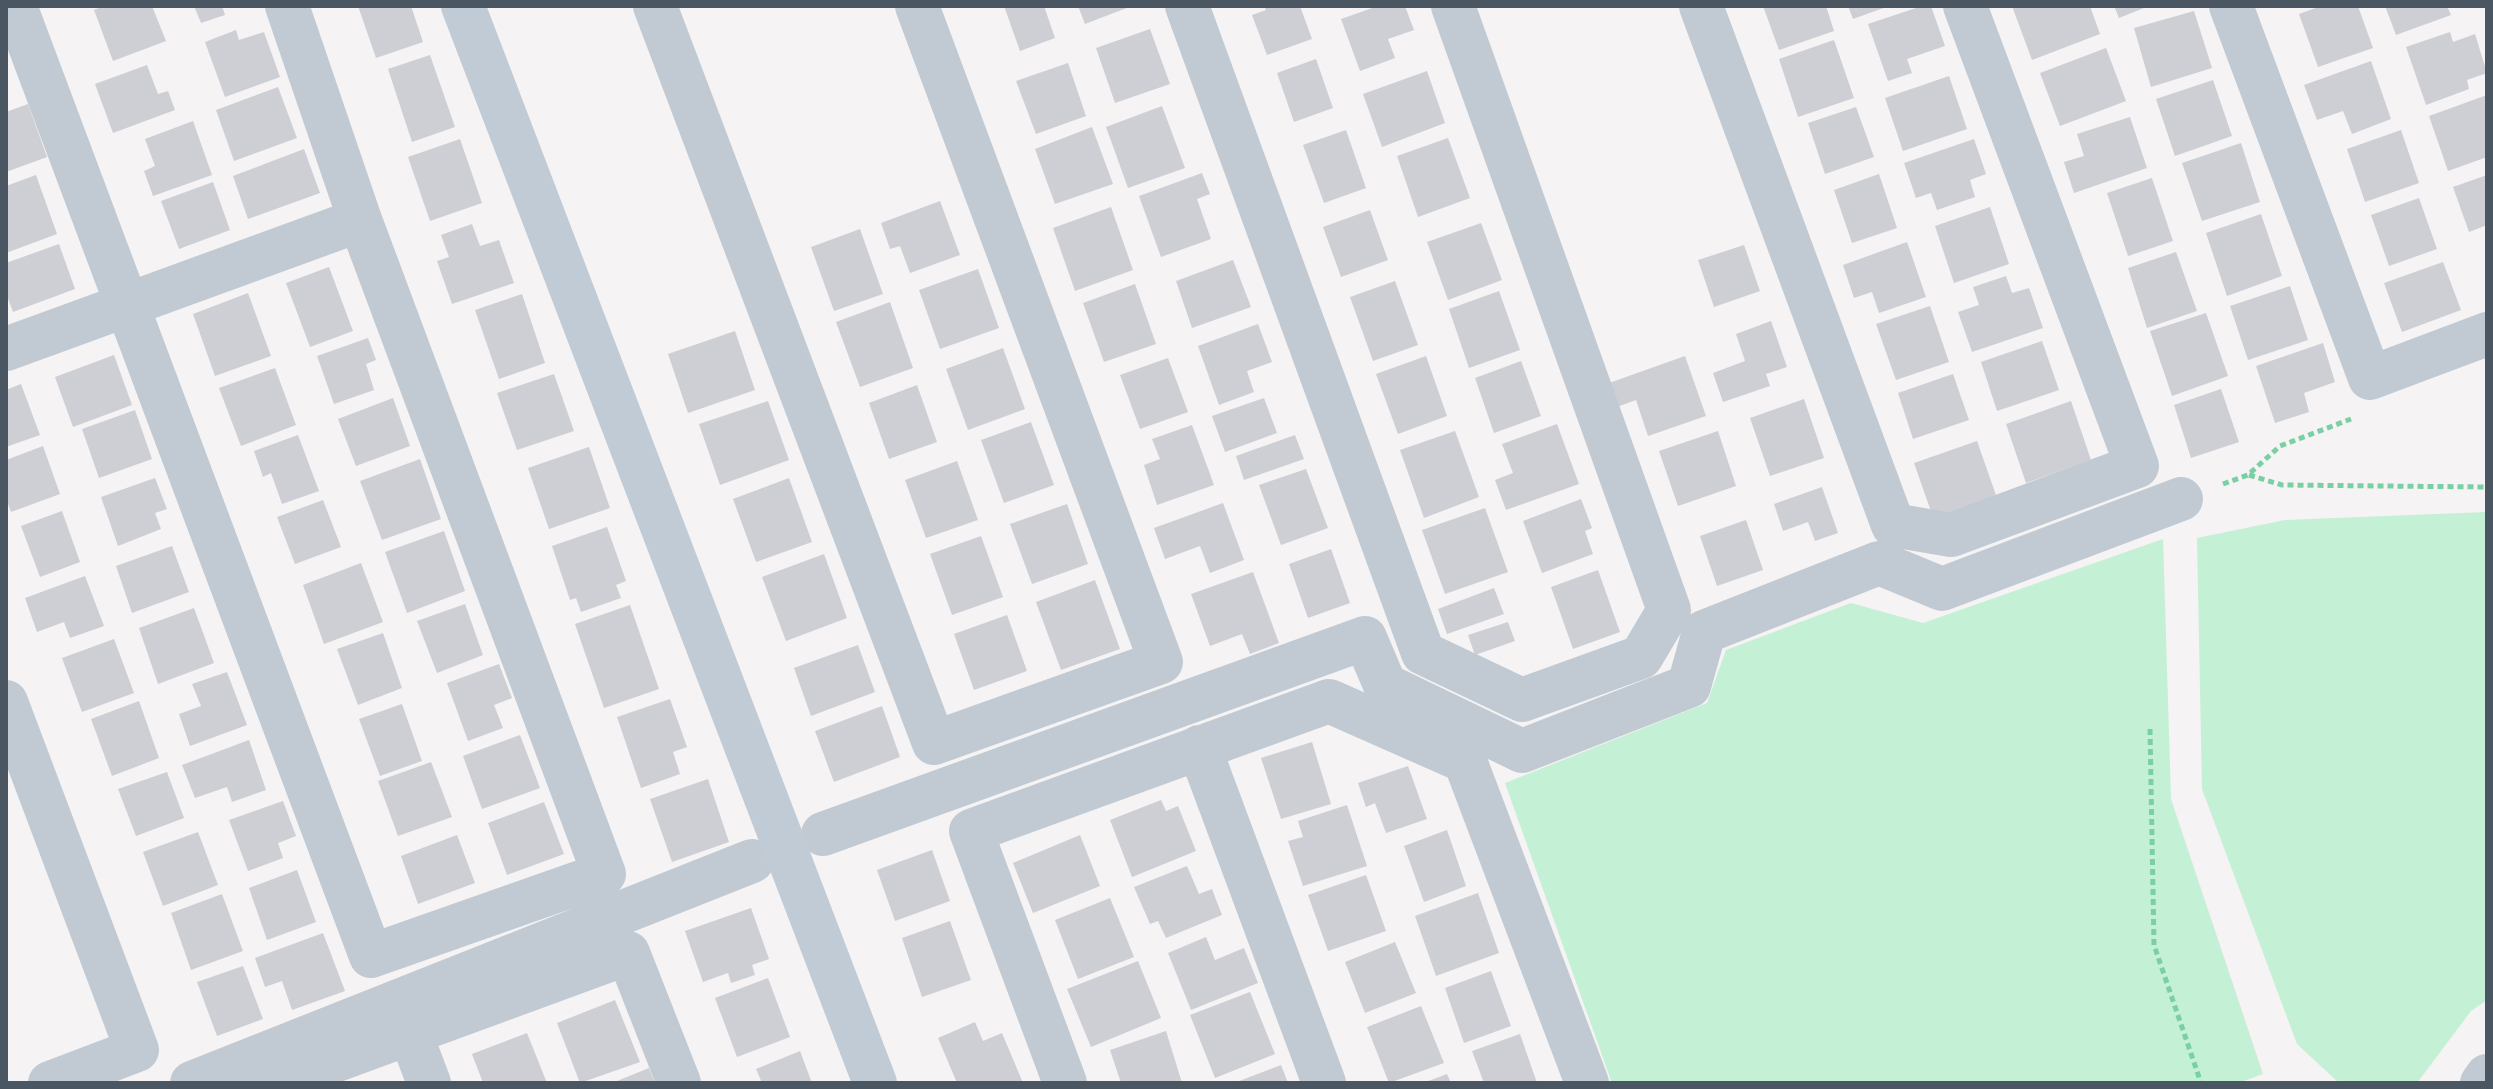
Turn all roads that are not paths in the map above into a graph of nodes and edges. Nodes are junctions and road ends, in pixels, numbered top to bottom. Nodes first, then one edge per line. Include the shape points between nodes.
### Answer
1 (15, 6) edge
2 (287, 6) edge
3 (463, 6) edge
4 (655, 6) edge
5 (917, 6) edge
6 (1187, 6) edge
7 (1453, 6) edge
8 (1701, 6) edge
9 (1965, 6) edge
10 (2231, 6) edge
11 (360, 220) junction
12 (127, 305) junction
13 (2487, 334) edge
14 (6, 349) edge
15 (2181, 499) dead end
16 (6, 702) edge
17 (1199, 747) junction
18 (823, 834) dead end
19 (752, 861) dead end
20 (410, 1033) junction
21 (2487, 1076) edge
22 (50, 1083) edge
23 (192, 1083) edge
24 (274, 1083) edge
25 (429, 1083) edge
26 (679, 1083) edge
27 (875, 1083) edge
28 (1065, 1083) edge
29 (1324, 1083) edge
30 (1587, 1083) edge
31 (2482, 1083) edge

1 - 12 street
2 - 11 street
3 - 27 street
4 - 5 street via 934,743 1161,662
6 - 7 street via 1423,653 1522,700 1641,657 1669,610
8 - 9 street via 1893,525 1951,535 2137,466
10 - 13 street via 2370,378
11 - 12 street
11 - 12 street via 604,874 371,956
12 - 14 street
15 - 18 street via 1942,589 1879,563 1704,632 1689,686 1522,751 1385,685 1365,638
16 - 22 street via 137,1050
17 - 28 street via 971,831
17 - 29 street
17 - 30 street via 1329,701 1465,761
19 - 23 street
20 - 24 street
20 - 25 street
20 - 26 street via 628,953
21 - 31 street

